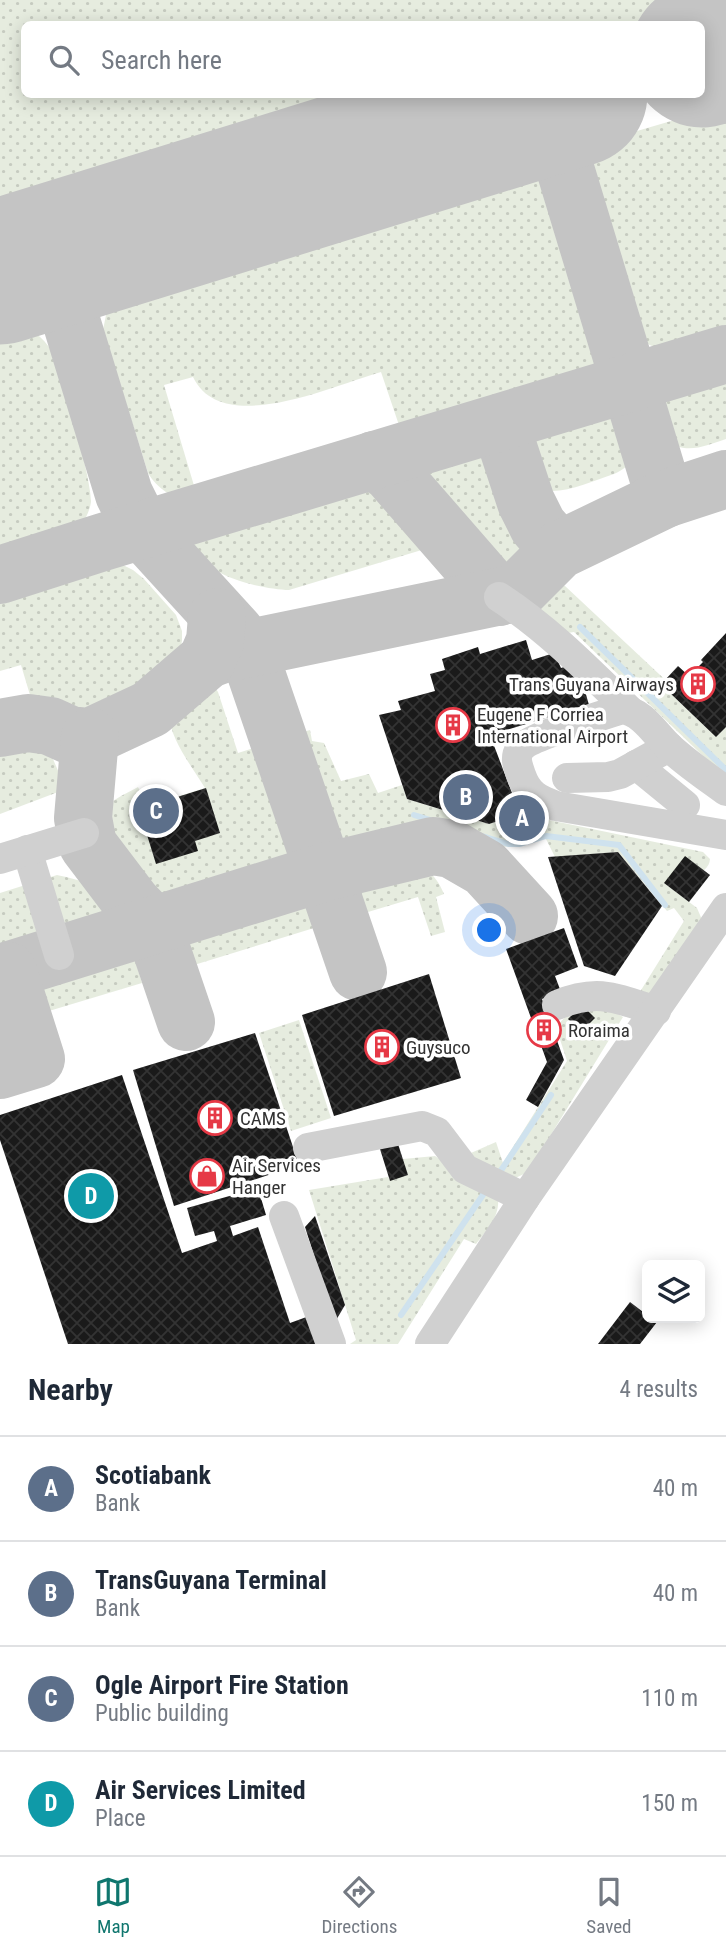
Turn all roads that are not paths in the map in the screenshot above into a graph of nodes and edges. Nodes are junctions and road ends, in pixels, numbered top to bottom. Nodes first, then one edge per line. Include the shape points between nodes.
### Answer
1 (499, 597) dead end
2 (629, 710) junction
3 (669, 747) junction
4 (636, 765) junction
5 (567, 778) dead end
6 (726, 791) edge
7 (685, 805) dead end
8 (84, 832) dead end
9 (726, 835) edge
10 (14, 855) edge
11 (726, 908) edge
12 (59, 955) dead end
13 (557, 1004) dead end
14 (656, 1011) junction
15 (308, 1147) dead end
16 (517, 1194) junction
17 (284, 1216) dead end
18 (331, 1344) edge
19 (430, 1344) edge

1 - 2 street via 558,639
2 - 3 street
2 - 9 street via 523,745 516,760 525,787 537,799 556,806
3 - 4 street
3 - 6 street
4 - 5 street via 608,777
4 - 7 street
8 - 10 street
10 - 12 street
11 - 14 street
13 - 14 street via 588,995 607,996
14 - 16 street
15 - 16 street via 422,1126 437,1132 465,1170
16 - 19 street
17 - 18 street

